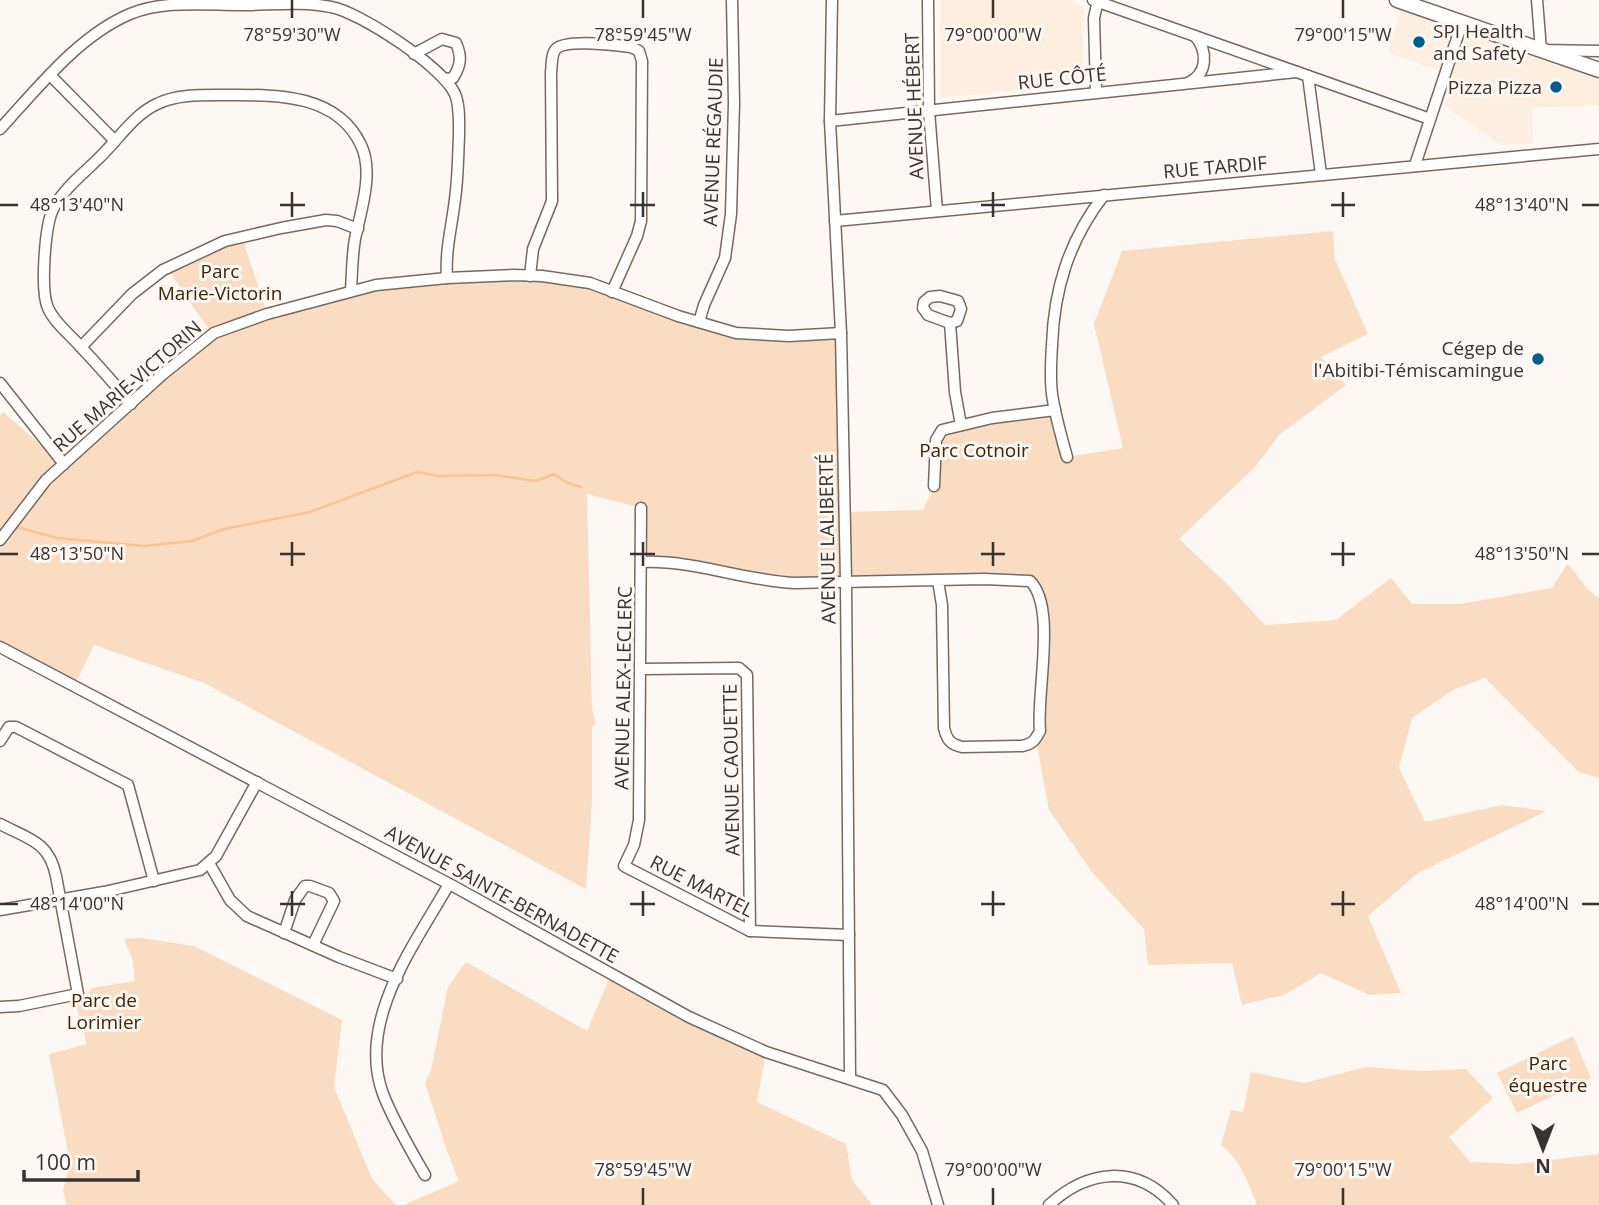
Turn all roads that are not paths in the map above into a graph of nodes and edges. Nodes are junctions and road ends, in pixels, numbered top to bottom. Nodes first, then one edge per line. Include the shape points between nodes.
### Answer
1 (732, 0) edge
2 (832, 0) edge
3 (928, 0) edge
4 (1397, 0) edge
5 (1537, 0) edge
6 (1096, 1) edge
7 (1462, 23) junction
8 (1195, 36) junction
9 (1541, 50) junction
10 (1599, 51) edge
11 (414, 54) junction
12 (1599, 70) edge
13 (1302, 74) junction
14 (50, 75) junction
15 (445, 79) junction
16 (1187, 83) junction
17 (1096, 92) junction
18 (929, 111) junction
19 (1430, 119) junction
20 (830, 121) junction
21 (0, 130) edge
22 (115, 141) junction
23 (1599, 149) edge
24 (1415, 165) junction
25 (1321, 174) junction
26 (1104, 195) junction
27 (937, 211) junction
28 (835, 221) junction
29 (358, 229) junction
30 (530, 276) junction
31 (447, 278) junction
32 (351, 291) junction
33 (612, 292) junction
34 (699, 323) junction
35 (950, 323) dead end
36 (841, 333) junction
37 (81, 347) junction
38 (0, 383) edge
39 (131, 404) junction
40 (1055, 410) junction
41 (961, 425) junction
42 (1067, 457) dead end
43 (64, 464) junction
44 (934, 486) dead end
45 (641, 508) dead end
46 (0, 540) edge
47 (642, 562) junction
48 (846, 581) junction
49 (938, 581) junction
50 (0, 647) edge
51 (641, 669) junction
52 (0, 741) edge
53 (257, 782) junction
54 (0, 824) edge
55 (209, 863) junction
56 (624, 866) joint
57 (154, 881) junction
58 (449, 884) junction
59 (59, 900) junction
60 (0, 910) edge
61 (750, 931) junction
62 (284, 933) junction
63 (849, 935) junction
64 (313, 945) junction
65 (397, 979) junction
66 (0, 1007) edge
67 (850, 1077) junction
68 (425, 1175) dead end
69 (938, 1205) edge
70 (1049, 1205) edge
71 (1173, 1205) edge

1 - 34 street, AVENUE RÉGAUDIE via 731,214 725,258
2 - 20 street, AVENUE LALIBERTÉ
3 - 18 street, AVENUE HÉBERT
4 - 7 main road
5 - 9 street
6 - 8 street
6 - 17 street
7 - 9 main road
7 - 19 street
8 - 13 street
8 - 16 street via 1205,55 1199,76
9 - 10 street
9 - 12 main road
11 - 14 street via 360,18 331,6 195,4 128,14 69,54
11 - 15 street
11 - 15 street via 442,39 456,43 460,63 453,78
13 - 16 street, RUE CÔTÉ
13 - 19 street
13 - 25 street
14 - 21 street
14 - 22 street
15 - 31 street via 456,98 459,120 456,198 445,255
16 - 17 street, RUE CÔTÉ
17 - 18 street, RUE CÔTÉ
18 - 20 street, RUE CÔTÉ
18 - 27 street, AVENUE HÉBERT
19 - 24 street
20 - 28 street, AVENUE LALIBERTÉ
22 - 29 street via 147,110 174,98 259,95 311,102 349,127 364,152
22 - 37 street via 68,188 52,210 48,230 44,295 53,317
23 - 24 street, RUE TARDIF
24 - 25 street, RUE TARDIF
25 - 26 street, RUE TARDIF
26 - 27 street, RUE TARDIF
26 - 40 street via 1088,215 1060,278 1053,323
27 - 28 street, RUE TARDIF
28 - 36 street, AVENUE LALIBERTÉ
29 - 32 street
29 - 37 street via 326,220 225,241 163,270 132,294
30 - 31 street, RUE MARIE-VICTORIN
30 - 33 street, RUE MARIE-VICTORIN via 590,283
30 - 33 street via 533,250 552,201 554,52 571,44 631,47 639,51 642,61 641,221
31 - 32 street, RUE MARIE-VICTORIN
32 - 39 street, RUE MARIE-VICTORIN via 214,332
33 - 34 street, RUE MARIE-VICTORIN
34 - 36 street, RUE MARIE-VICTORIN via 757,335
35 - 41 street
36 - 48 street, AVENUE LALIBERTÉ
37 - 39 street
38 - 43 street
39 - 43 street, RUE MARIE-VICTORIN
40 - 41 street
40 - 42 street
41 - 44 street via 942,430 936,439
43 - 46 street, RUE MARIE-VICTORIN
45 - 47 street, AVENUE ALEX-LECLERC
47 - 48 street via 686,564 781,582
47 - 51 street, AVENUE ALEX-LECLERC
48 - 49 street
48 - 63 street, AVENUE LALIBERTÉ
49 - 49 street via 947,739 962,747 1021,746 1036,740 1043,629 1036,587 1030,581 1012,579
50 - 53 street, AVENUE SAINTE-BERNADETTE
51 - 56 street, AVENUE ALEX-LECLERC via 639,827
51 - 61 street, AVENUE CAOUETTE via 739,668 747,675
52 - 57 street via 9,727 16,727 128,785
53 - 55 street
53 - 58 street, AVENUE SAINTE-BERNADETTE
54 - 59 street via 45,848 54,864
55 - 57 street via 200,870
55 - 62 street via 230,900 247,916
56 - 61 street, RUE MARTEL
57 - 59 street
58 - 65 street
58 - 67 street, AVENUE SAINTE-BERNADETTE via 689,1017 766,1052
59 - 60 street
59 - 66 street via 78,994
61 - 63 street, RUE MARTEL
62 - 64 street
62 - 64 street via 305,886 330,892 334,901
63 - 67 street, AVENUE LALIBERTÉ
64 - 65 street
65 - 68 street via 379,1022 378,1076 402,1136
67 - 69 street, AVENUE SAINTE-BERNADETTE via 891,1098 922,1151
70 - 71 street via 1071,1187 1095,1177 1119,1176 1142,1182

